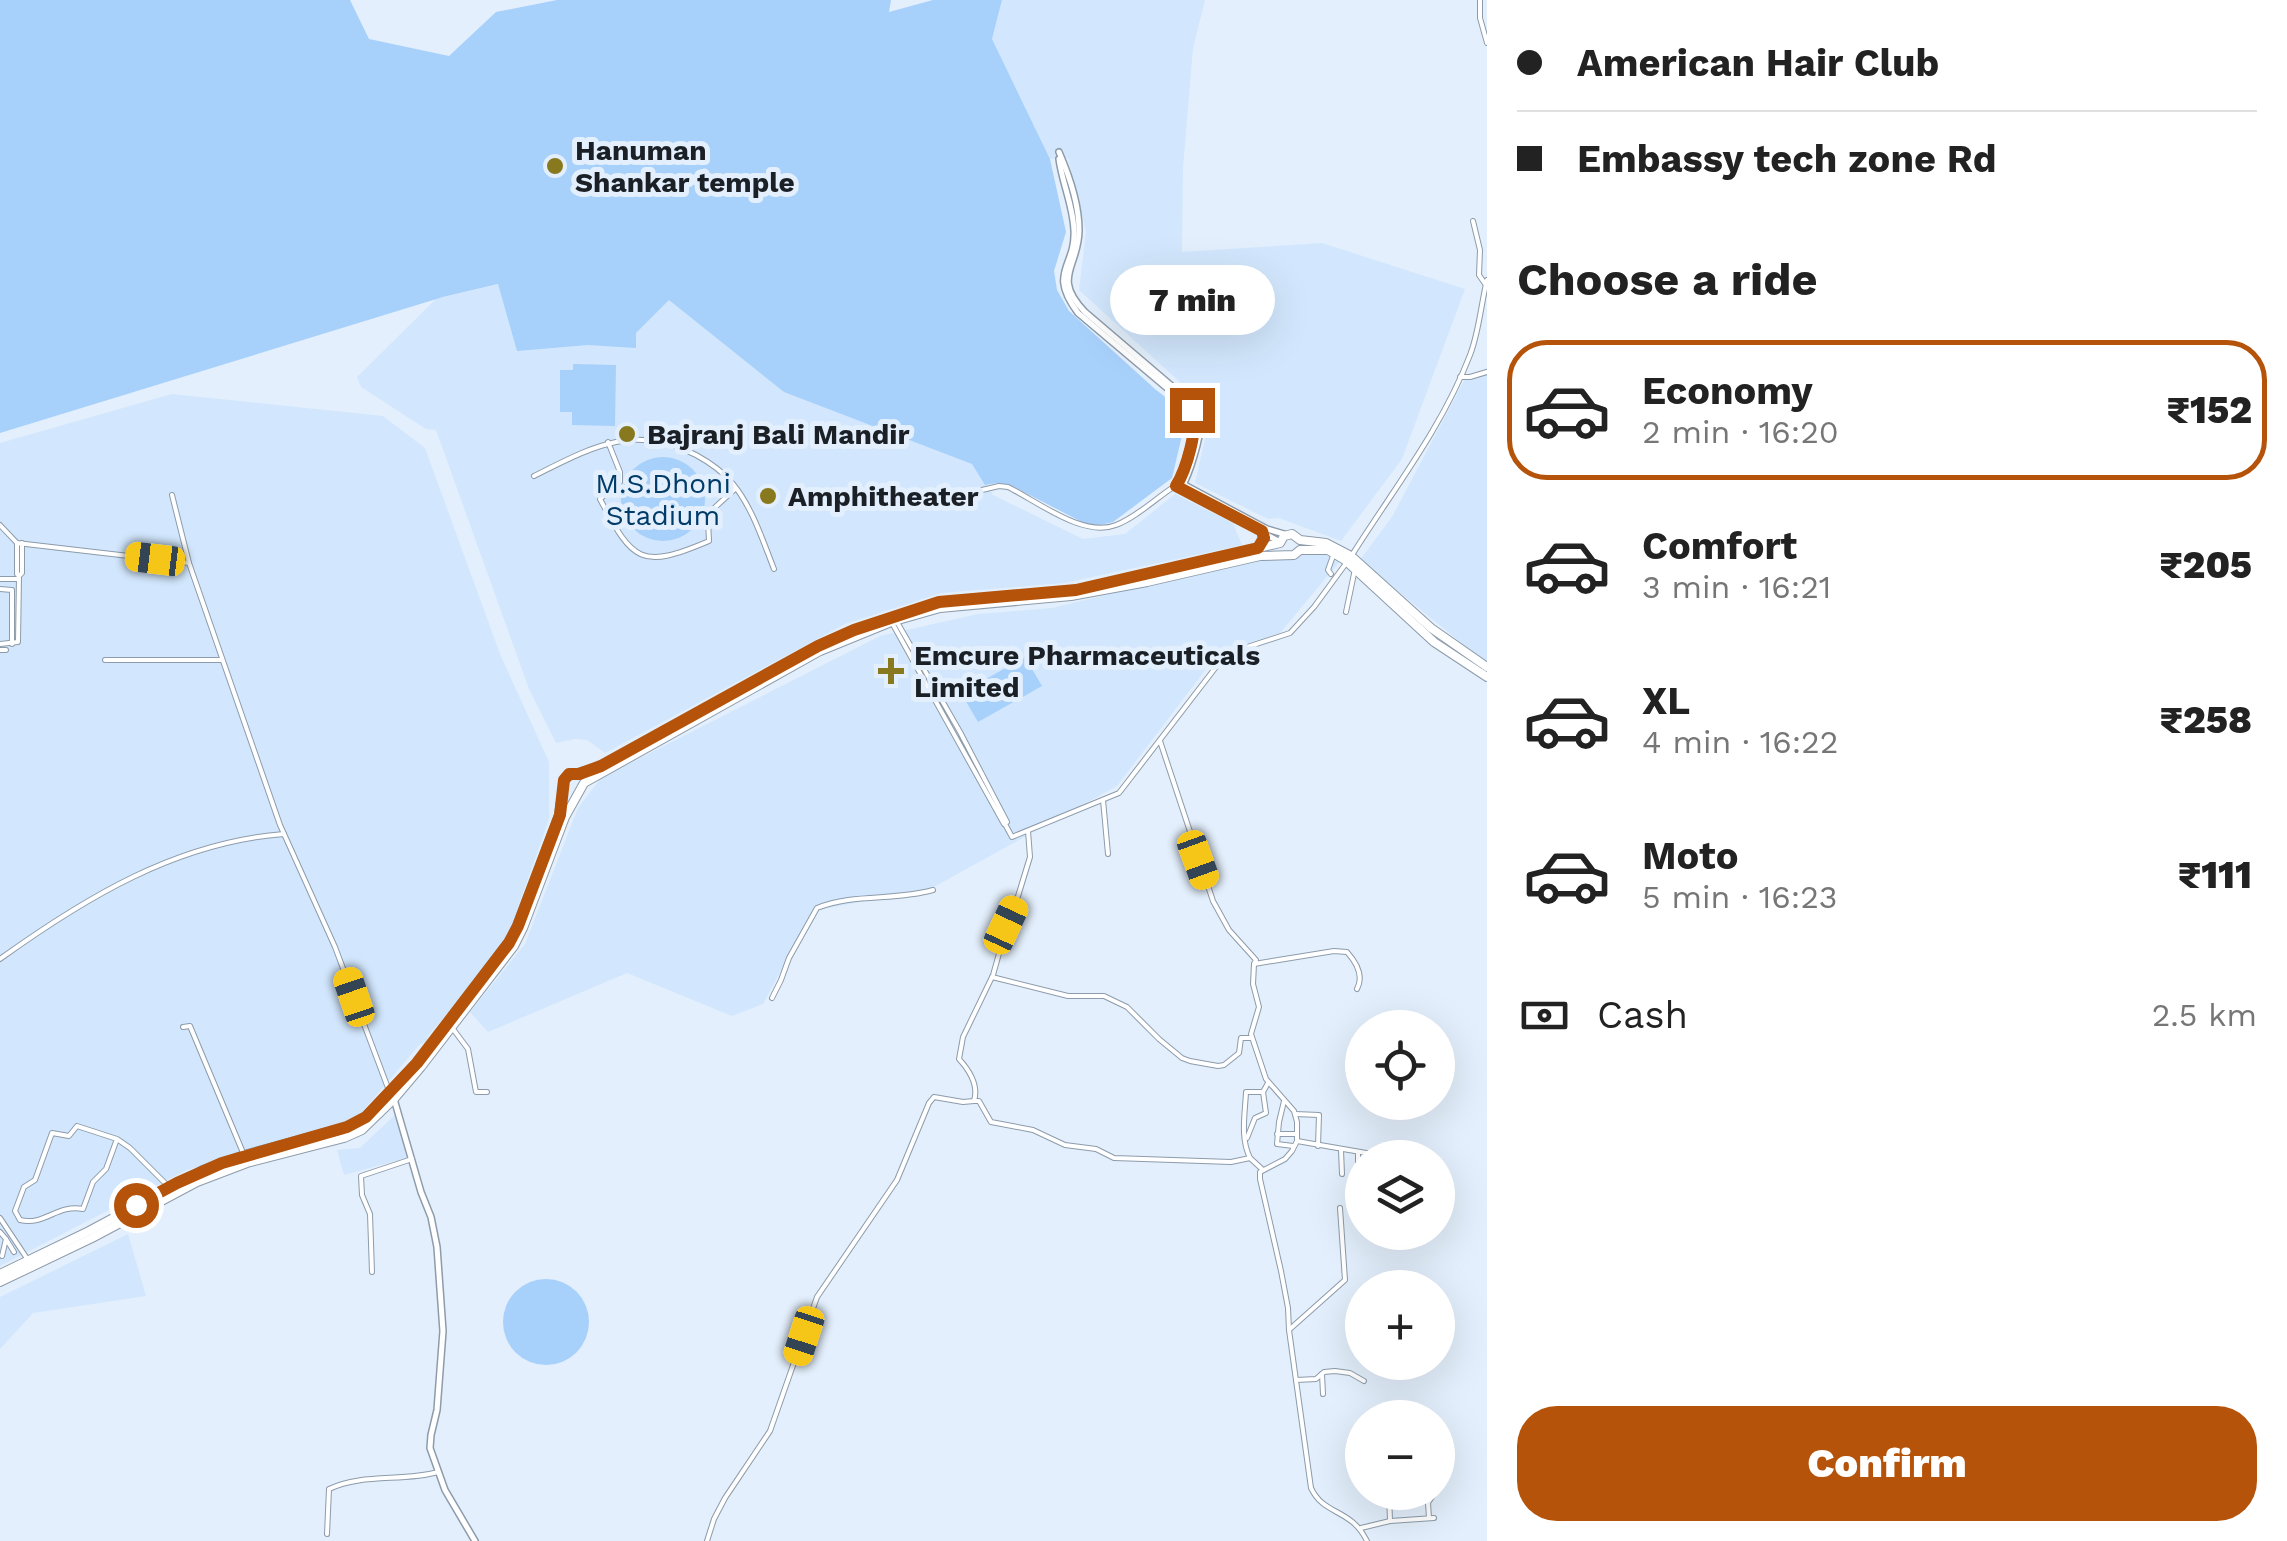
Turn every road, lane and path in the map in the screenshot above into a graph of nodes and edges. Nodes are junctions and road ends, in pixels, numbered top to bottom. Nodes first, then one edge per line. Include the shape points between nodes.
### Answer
1 (1480, 0) edge
2 (1487, 43) edge
3 (1059, 153) dead end
4 (1472, 221) dead end
5 (1486, 282) edge
6 (1487, 372) edge
7 (1460, 377) junction
8 (608, 442) junction
9 (534, 476) dead end
10 (1180, 486) junction
11 (736, 488) junction
12 (982, 490) dead end
13 (172, 495) dead end
14 (0, 525) edge
15 (1262, 531) junction
16 (1282, 540) junction
17 (20, 543) junction
18 (1300, 545) junction
19 (1258, 548) junction
20 (1334, 553) junction
21 (1286, 554) junction
22 (1349, 559) junction
23 (189, 563) junction
24 (774, 568) dead end
25 (1355, 569) junction
26 (1330, 574) dead end
27 (19, 578) junction
28 (0, 579) edge
29 (0, 589) edge
30 (1346, 612) dead end
31 (12, 616) junction
32 (19, 616) junction
33 (892, 619) junction
34 (12, 644) junction
35 (2, 648) edge
36 (105, 660) dead end
37 (222, 660) junction
38 (1487, 667) edge
39 (1487, 678) edge
40 (1160, 741) junction
41 (580, 783) junction
42 (565, 788) junction
43 (1103, 800) junction
44 (1028, 831) junction
45 (284, 834) junction
46 (1108, 854) dead end
47 (933, 890) dead end
48 (509, 948) junction
49 (0, 959) edge
50 (1254, 964) junction
51 (992, 977) junction
52 (1357, 988) dead end
53 (772, 998) dead end
54 (184, 1027) dead end
55 (452, 1028) junction
56 (1252, 1038) junction
57 (1269, 1083) junction
58 (487, 1092) dead end
59 (1263, 1092) junction
60 (392, 1095) junction
61 (974, 1101) junction
62 (1284, 1101) junction
63 (1295, 1114) junction
64 (1277, 1134) junction
65 (117, 1140) junction
66 (1246, 1140) junction
67 (1296, 1140) junction
68 (1318, 1146) junction
69 (1341, 1150) junction
70 (1345, 1150) edge
71 (1250, 1158) junction
72 (245, 1159) junction
73 (412, 1159) junction
74 (1263, 1170) junction
75 (1342, 1174) dead end
76 (170, 1187) junction
77 (1340, 1208) dead end
78 (0, 1218) edge
79 (18, 1218) junction
80 (6, 1226) junction
81 (0, 1232) edge
82 (6, 1240) junction
83 (1, 1256) edge
84 (30, 1264) junction
85 (372, 1272) dead end
86 (0, 1274) edge
87 (0, 1282) edge
88 (1288, 1330) junction
89 (1322, 1374) junction
90 (1296, 1380) junction
91 (1364, 1381) dead end
92 (1323, 1394) dead end
93 (438, 1472) junction
94 (1390, 1510) edge
95 (1429, 1510) edge
96 (1390, 1521) junction
97 (1361, 1528) junction
98 (327, 1534) dead end
99 (475, 1541) edge
100 (708, 1541) edge
101 (1367, 1541) edge

1 - 2 street
3 - 10 street via 1074,232 1062,279 1078,313 1196,418
4 - 5 street via 1479,275
5 - 7 street
6 - 7 street
7 - 22 street via 1415,462
8 - 9 street
8 - 11 street via 653,440 682,448
8 - 11 street via 620,482 600,500 628,548 643,554 660,559 709,542 711,510
10 - 12 street via 1106,527 1078,524 1008,487
10 - 15 street
10 - 16 street
11 - 24 street
13 - 23 street
14 - 17 street
15 - 16 street
15 - 19 street
16 - 18 main road via 1294,534
16 - 19 main road
16 - 21 main road
17 - 23 street
17 - 27 street
18 - 20 main road
18 - 21 main road
18 - 22 main road via 1326,543
19 - 33 main road via 1076,590 954,600
20 - 22 main road
20 - 26 street
21 - 33 main road via 1076,595
22 - 25 main road
22 - 38 main road
22 - 40 street via 1290,632 1226,654
23 - 37 street
25 - 30 street
25 - 39 main road via 1434,642
27 - 28 street
27 - 32 street
29 - 31 street via 12,590
31 - 32 street
31 - 34 street
32 - 34 street via 18,642
33 - 41 main road
33 - 44 street via 1012,837
34 - 35 street
36 - 37 street
37 - 45 street
40 - 43 street via 1119,793
40 - 50 street via 1213,901
41 - 42 main road via 570,792
41 - 42 main road via 574,773
41 - 48 main road
42 - 48 main road
43 - 44 street
43 - 46 street
44 - 51 street via 1030,858
45 - 49 street via 176,857 106,890
45 - 60 street
47 - 53 street via 817,908
48 - 55 main road
48 - 60 main road
50 - 52 street via 1346,952 1358,969
50 - 56 street via 1259,1007
51 - 56 street via 1068,996 1104,996 1127,1007 1190,1061 1224,1065 1239,1053 1241,1038
51 - 61 street via 963,1037 960,1059 970,1071
54 - 72 street via 190,1026
55 - 58 street via 468,1048 476,1092
55 - 60 main road
56 - 57 street
57 - 59 street
57 - 62 street
59 - 66 street via 1266,1113 1255,1118
59 - 66 street via 1246,1092
60 - 72 main road via 354,1134
60 - 73 street
61 - 71 street via 994,1124 1114,1158
61 - 100 street via 929,1103 896,1180 817,1297 770,1431 725,1498
62 - 63 street
62 - 64 street
63 - 67 street
63 - 68 street via 1318,1116
64 - 67 street
64 - 67 street via 1278,1144
65 - 76 street
65 - 79 street via 84,1208 70,1206 34,1222
65 - 79 street via 77,1126 69,1136 53,1133 35,1181 24,1186
66 - 71 street
67 - 68 street
67 - 74 street via 1284,1159
68 - 69 street
69 - 70 street
69 - 75 street
71 - 74 street
72 - 76 main road
72 - 84 main road
73 - 85 street via 361,1176
73 - 93 street via 431,1217 443,1306 430,1448
74 - 88 street
76 - 84 main road
77 - 88 street via 1345,1280
78 - 80 street
79 - 80 street
80 - 84 street
81 - 82 street
82 - 83 street
82 - 83 street via 13,1251
84 - 86 main road
84 - 87 main road
88 - 90 street
89 - 90 street
89 - 91 street via 1344,1371
89 - 92 street
90 - 97 street via 1314,1496
93 - 98 street via 334,1486
93 - 99 street
94 - 96 street
95 - 96 street via 1431,1518
96 - 97 street
97 - 101 street

